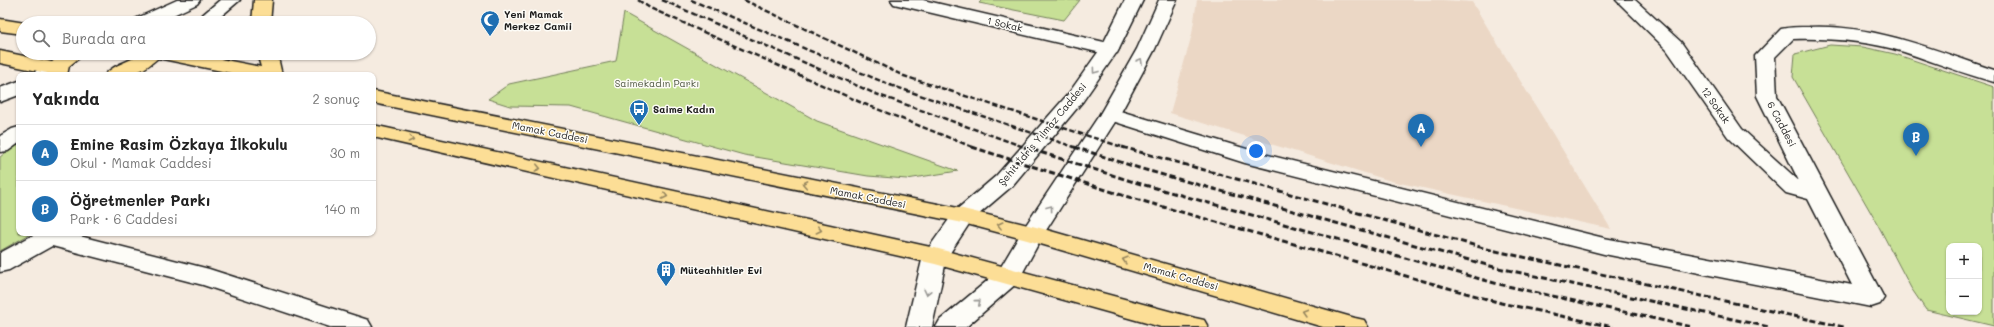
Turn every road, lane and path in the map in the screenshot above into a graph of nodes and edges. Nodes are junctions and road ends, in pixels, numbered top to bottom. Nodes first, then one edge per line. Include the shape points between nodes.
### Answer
1 (191, 0) edge
2 (231, 0) edge
3 (263, 0) edge
4 (900, 0) edge
5 (1134, 0) edge
6 (1168, 0) edge
7 (1625, 0) edge
8 (157, 16) edge
9 (211, 16) edge
10 (262, 16) edge
11 (0, 25) edge
12 (16, 27) edge
13 (1110, 50) junction
14 (0, 57) edge
15 (65, 60) edge
16 (144, 60) edge
17 (196, 60) edge
18 (269, 60) edge
19 (49, 72) edge
20 (53, 72) edge
21 (122, 72) edge
22 (254, 72) edge
23 (271, 72) edge
24 (1994, 76) edge
25 (16, 88) edge
26 (0, 96) edge
27 (376, 98) edge
28 (1110, 114) junction
29 (376, 132) edge
30 (16, 135) edge
31 (0, 146) edge
32 (1819, 194) junction
33 (963, 216) junction
34 (1032, 233) junction
35 (51, 236) edge
36 (57, 236) edge
37 (935, 256) junction
38 (0, 264) edge
39 (1008, 277) junction
40 (360, 327) edge
41 (919, 327) edge
42 (949, 327) edge
43 (1195, 327) edge
44 (1355, 327) edge

1 - 8 street
2 - 9 street
3 - 10 main road
4 - 13 street, 1 Sokak
5 - 13 street, Şehit İdris Yılmaz Caddesi
28 -> 6 street via 1146,49
7 - 32 street, 12 Sokak via 1674,46 1735,133 1794,188
11 - 12 main road
13 -> 33 street, Şehit İdris Yılmaz Caddesi via 1076,97 1004,181
14 - 19 main road
15 - 20 main road
16 - 21 main road
17 - 22 main road
18 - 23 main road
24 - 32 street, 6 Caddesi via 1919,50 1872,38 1826,32 1788,33 1765,56 1767,96
25 - 26 street
33 -> 27 main road, Mamak Caddesi
28 - 32 street, 6 Caddesi via 1253,158 1604,246 1871,298
34 -> 28 street
29 -> 37 main road
30 - 31 street
34 -> 33 main road, Mamak Caddesi
33 - 37 street, Şehit İdris Yılmaz Caddesi
34 - 39 street
44 -> 34 main road, Mamak Caddesi
35 - 38 street
36 - 40 street via 209,278
37 - 39 main road
37 -> 41 street
42 -> 39 street
39 - 43 main road

